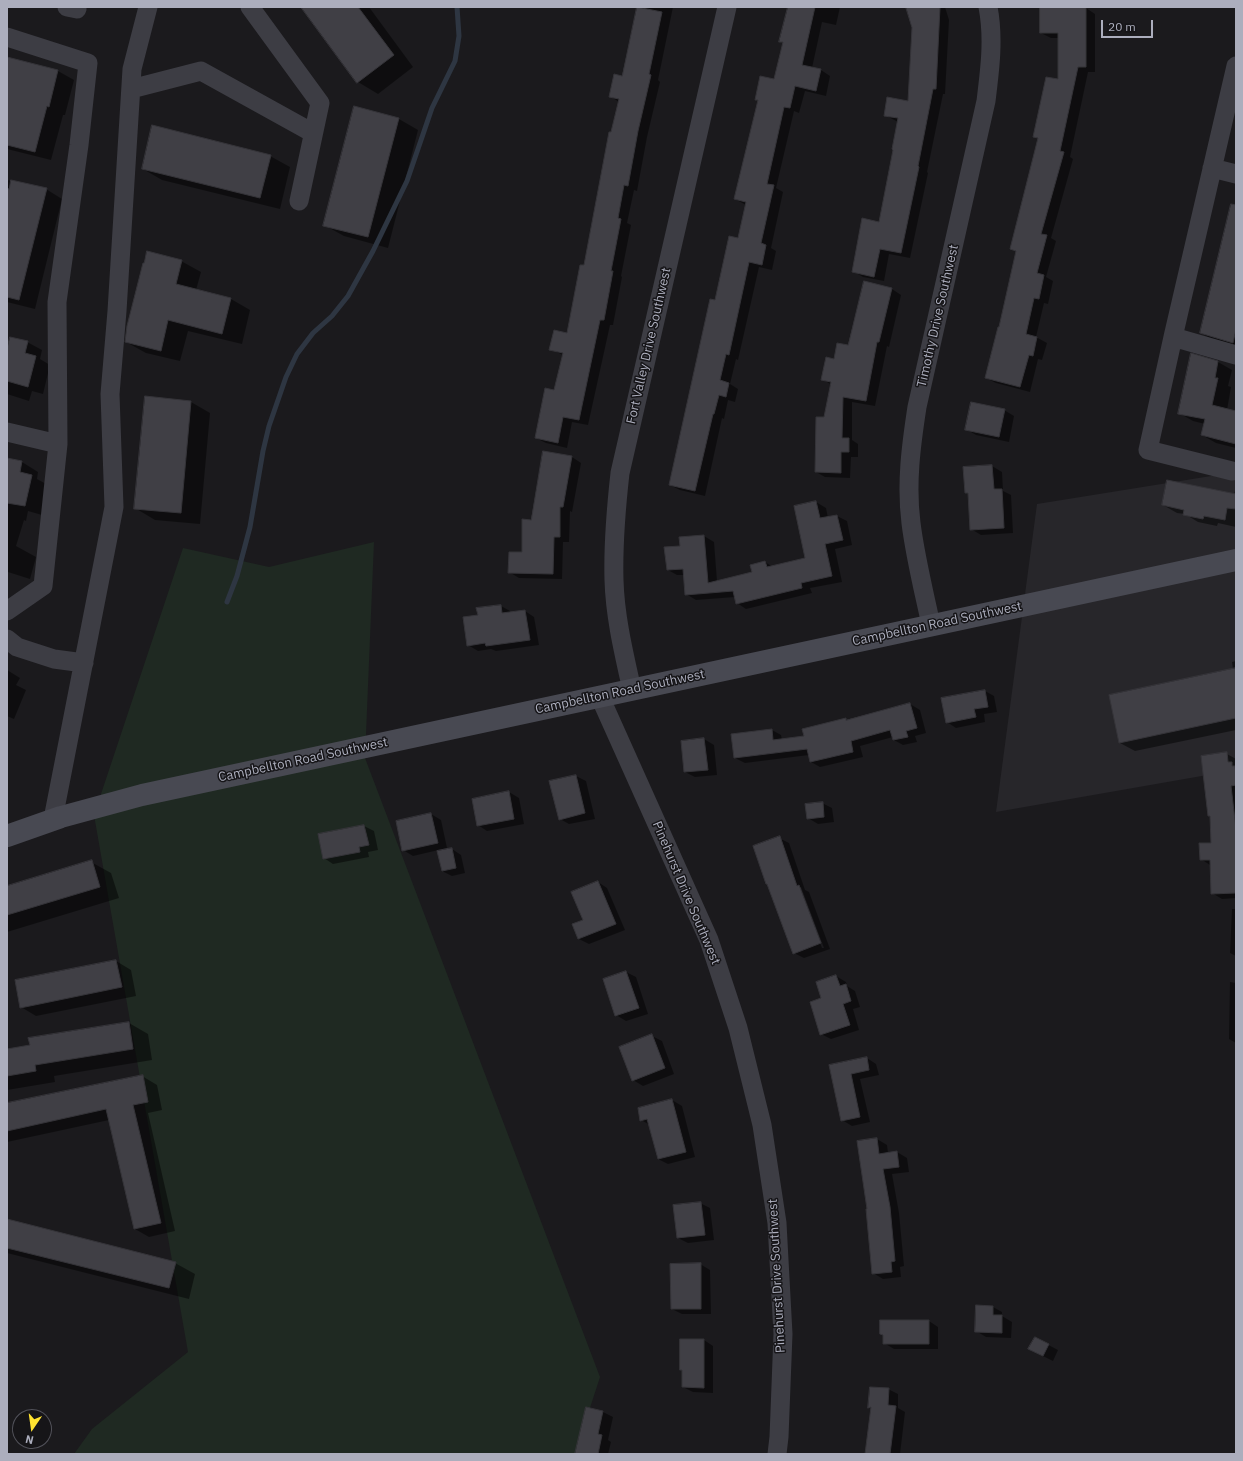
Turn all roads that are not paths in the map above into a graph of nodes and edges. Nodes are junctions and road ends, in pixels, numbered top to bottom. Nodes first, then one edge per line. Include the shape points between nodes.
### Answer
1 (67, 7) edge
2 (77, 7) edge
3 (148, 7) edge
4 (250, 7) edge
5 (727, 7) edge
6 (988, 7) edge
7 (7, 37) edge
8 (1236, 66) edge
9 (131, 89) junction
10 (313, 133) junction
11 (1212, 168) junction
12 (1236, 174) edge
13 (299, 201) dead end
14 (1173, 337) junction
15 (1236, 355) edge
16 (7, 432) edge
17 (58, 444) junction
18 (1232, 471) dead end
19 (1236, 560) edge
20 (7, 611) edge
21 (931, 625) junction
22 (7, 639) edge
23 (84, 662) junction
24 (632, 690) junction
25 (600, 697) junction
26 (53, 819) junction
27 (7, 836) edge
28 (777, 1454) edge

1 - 2 street
3 - 9 street via 132,69
4 - 10 street via 320,103
5 - 24 street, Fort Valley Drive Southwest via 620,473 614,526 614,582 620,636
6 - 21 street, Timothy Drive Southwest via 992,56 986,100 917,407 911,446 911,523
7 - 17 street via 88,63 57,302
8 - 11 street
9 - 10 street via 201,71
9 - 23 street via 110,394 114,507
10 - 13 street
11 - 12 street
11 - 14 street
14 - 15 street
14 - 18 street via 1148,450
16 - 17 street
17 - 20 street via 43,586
19 - 21 main road, Campbellton Road Southwest
21 - 24 main road, Campbellton Road Southwest
22 - 23 street via 17,647 54,659
23 - 26 street
24 - 25 main road, Campbellton Road Southwest
25 - 26 main road, Campbellton Road Southwest via 142,795
25 - 28 street, Pinehurst Drive Southwest via 709,940 738,1028 762,1125 776,1224 783,1334
26 - 27 main road, Campbellton Road Southwest

